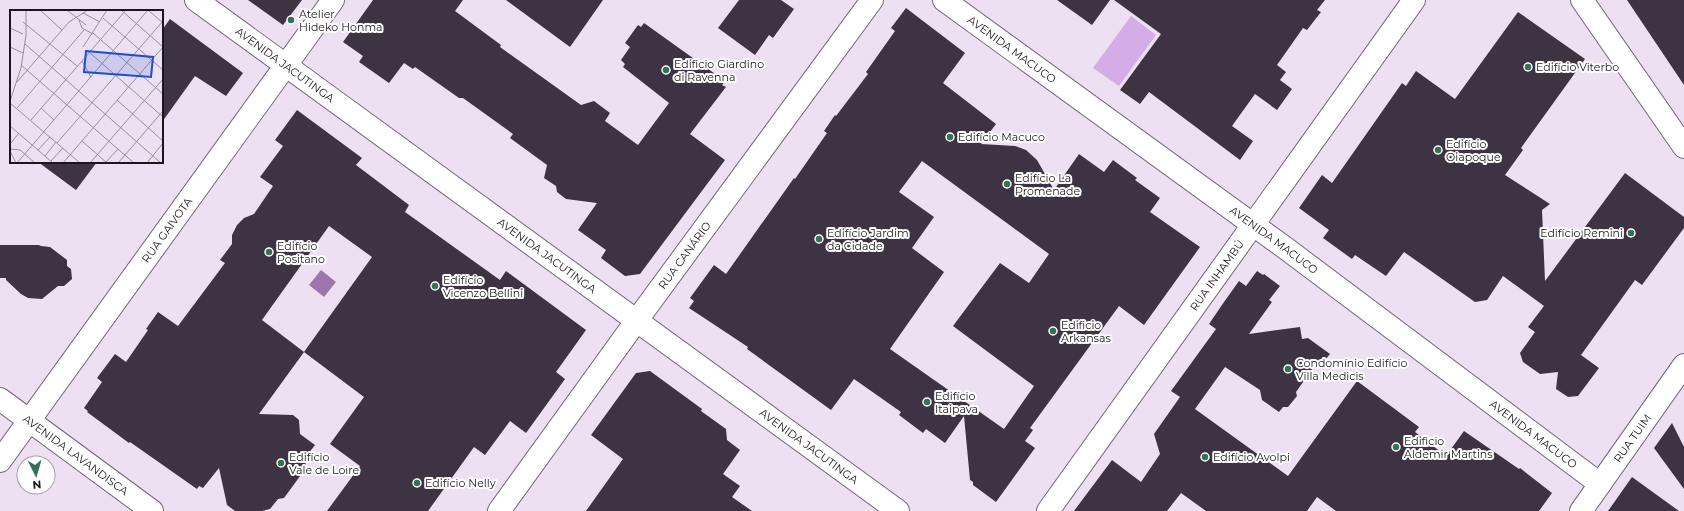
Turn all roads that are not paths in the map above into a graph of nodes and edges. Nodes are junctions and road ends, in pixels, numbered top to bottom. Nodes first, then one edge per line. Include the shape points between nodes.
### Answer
1 (196, 0) edge
2 (333, 0) edge
3 (872, 0) edge
4 (944, 0) edge
5 (1414, 0) edge
6 (1582, 0) edge
7 (286, 64) junction
8 (1684, 147) edge
9 (1252, 225) junction
10 (637, 320) junction
11 (1684, 365) edge
12 (0, 399) edge
13 (29, 420) junction
14 (0, 461) edge
15 (1600, 484) junction
16 (152, 511) edge
17 (499, 511) edge
18 (898, 511) edge
19 (1048, 511) edge
20 (1581, 511) edge

1 - 7 street, AVENIDA JACUTINGA
2 - 7 street, RUA GAIVOTA
3 - 10 street, RUA CANÁRIO
4 - 9 street, AVENIDA MACUCO
5 - 9 street, RUA INHAMBÚ
6 - 8 street
7 - 10 street, AVENIDA JACUTINGA
7 - 13 street, RUA GAIVOTA
9 - 15 street, AVENIDA MACUCO
9 - 19 street, RUA INHAMBÚ
10 - 17 street, RUA CANÁRIO
10 - 18 street, AVENIDA JACUTINGA
11 - 15 street, RUA TUIM
12 - 13 street, AVENIDA LAVANDISCA
13 - 14 street, RUA GAIVOTA
13 - 16 street, AVENIDA LAVANDISCA
15 - 20 street, RUA TUIM

